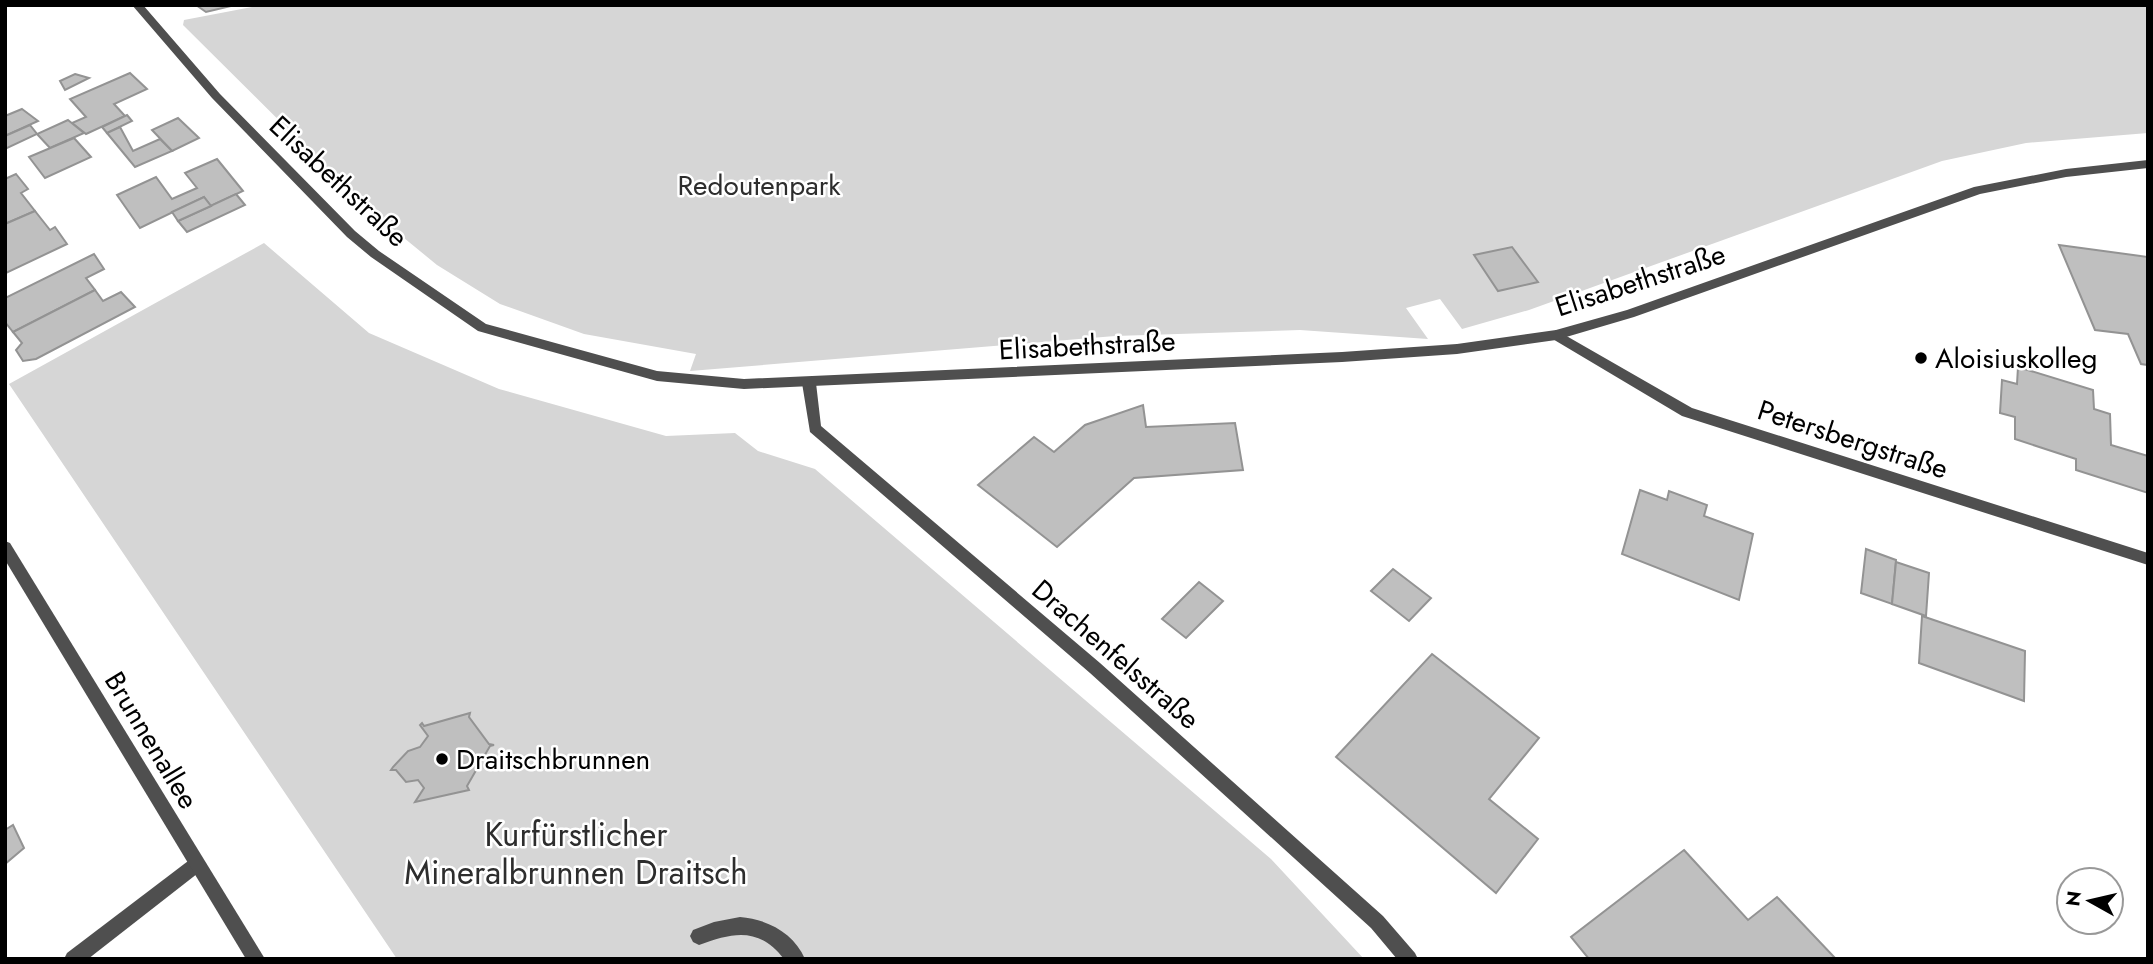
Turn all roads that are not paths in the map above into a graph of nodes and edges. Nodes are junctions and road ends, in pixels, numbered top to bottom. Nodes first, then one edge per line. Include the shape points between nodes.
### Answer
1 (137, 5) edge
2 (2148, 163) edge
3 (1556, 335) junction
4 (809, 383) junction
5 (5, 547) edge
6 (2148, 559) edge
7 (196, 864) junction
8 (699, 936) dead end
9 (74, 959) edge
10 (256, 959) edge
11 (796, 959) edge
12 (1409, 959) edge

1 - 4 street, Elisabethstraße via 216,96 351,234 482,328 657,376 744,384
2 - 3 street, Elisabethstraße via 1978,190
3 - 4 street, Elisabethstraße via 1457,349 1342,357
3 - 6 street, Petersbergstraße via 1687,412
4 - 12 street, Drachenfelsstraße via 815,428 1094,668 1377,922
5 - 7 street, Brunnenallee
7 - 9 street
7 - 10 street, Brunnenallee
8 - 11 street via 727,925 759,926 787,946

